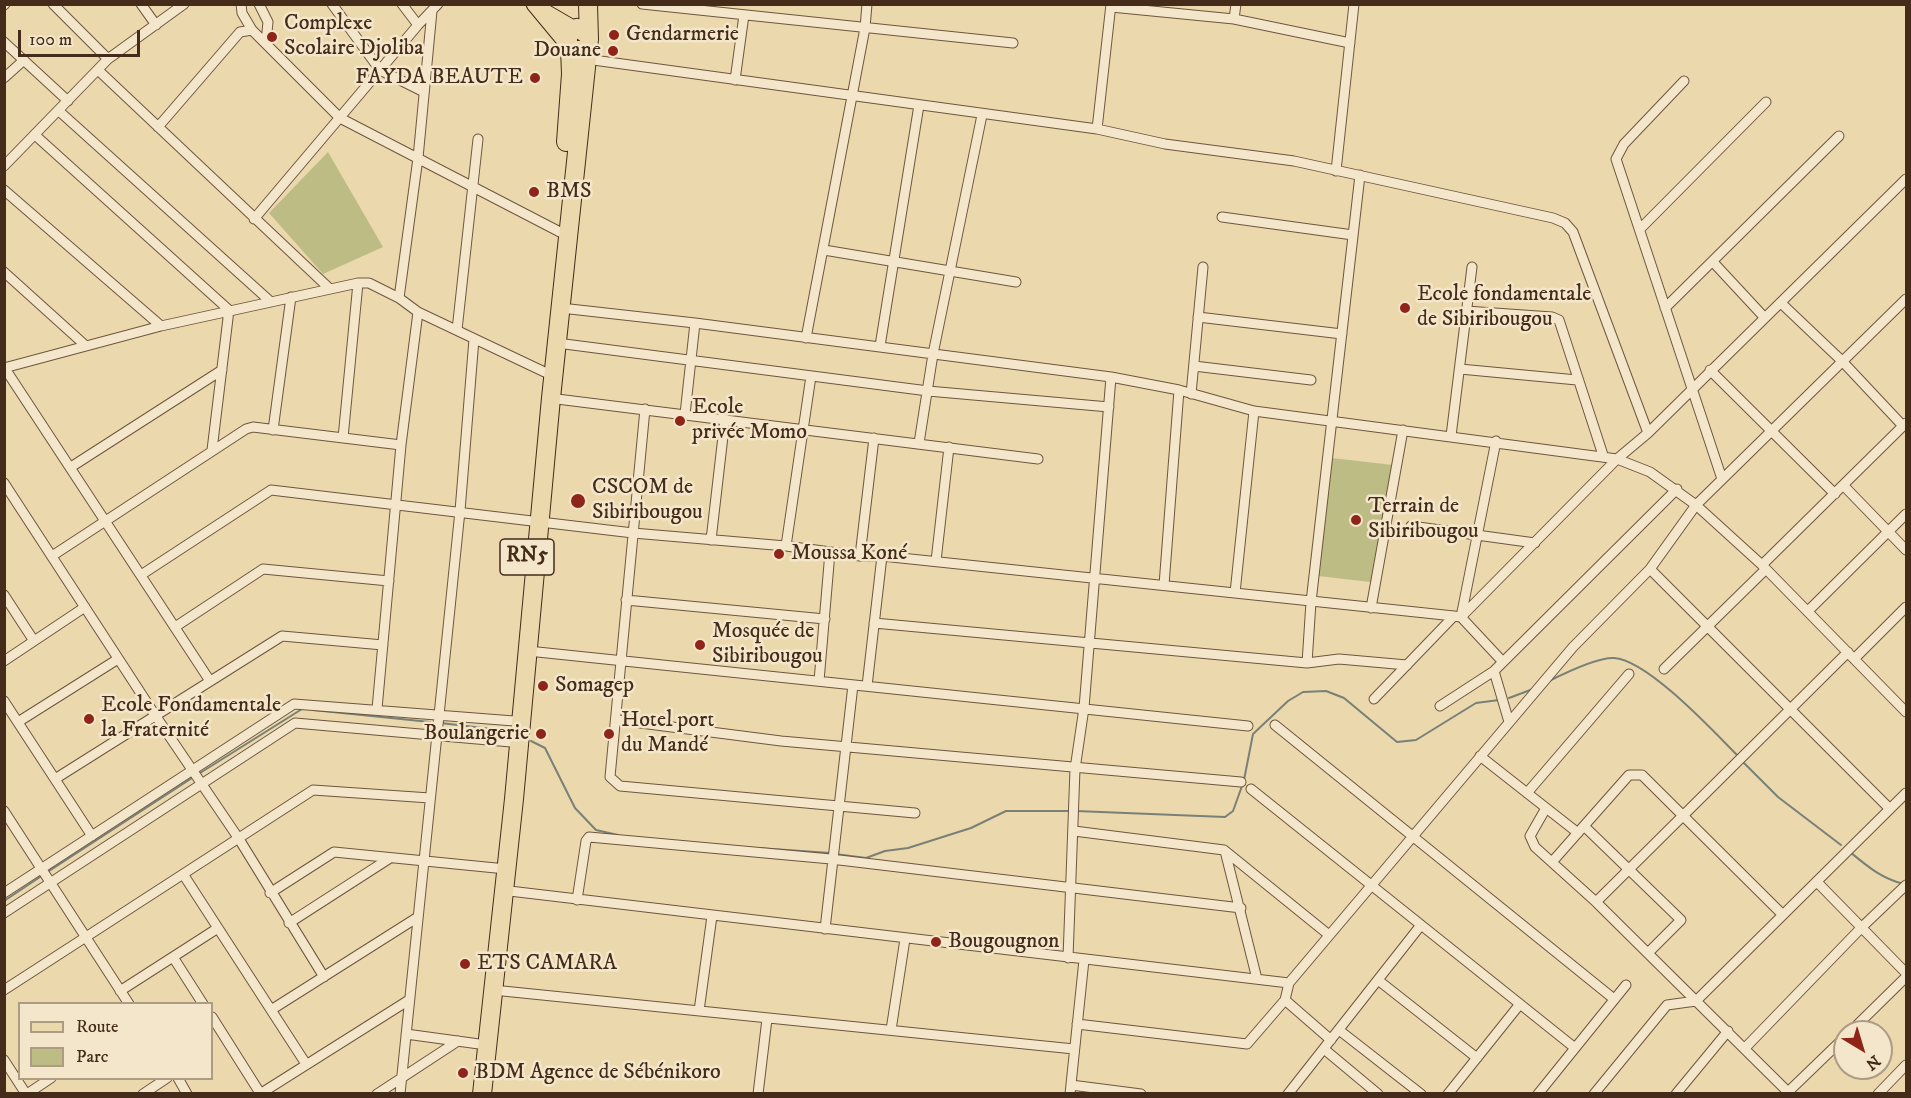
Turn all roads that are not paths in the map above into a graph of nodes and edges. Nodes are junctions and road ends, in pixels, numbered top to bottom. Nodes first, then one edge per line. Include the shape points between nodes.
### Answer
1 (53, 4) edge
2 (141, 4) edge
3 (184, 4) edge
4 (241, 4) edge
5 (259, 4) edge
6 (332, 4) edge
7 (402, 4) edge
8 (534, 4) edge
9 (581, 4) edge
10 (588, 4) edge
11 (642, 4) edge
12 (867, 4) edge
13 (1236, 4) edge
14 (1354, 4) edge
15 (1111, 5) edge
16 (435, 8) edge
17 (744, 15) junction
18 (1234, 19) junction
19 (156, 25) junction
20 (418, 25) junction
21 (866, 28) junction
22 (252, 30) junction
23 (578, 41) junction
24 (4, 42) edge
25 (266, 42) junction
26 (1013, 43) dead end
27 (1350, 43) junction
28 (108, 59) junction
29 (24, 60) junction
30 (98, 70) junction
31 (380, 70) junction
32 (4, 78) edge
33 (735, 80) junction
34 (1684, 81) dead end
35 (424, 92) junction
36 (853, 96) junction
37 (68, 101) junction
38 (1766, 102) dead end
39 (919, 105) junction
40 (59, 111) junction
41 (982, 115) junction
42 (340, 118) junction
43 (158, 127) junction
44 (1096, 129) junction
45 (35, 135) junction
46 (1839, 136) dead end
47 (478, 139) dead end
48 (418, 158) junction
49 (4, 166) edge
50 (1336, 171) junction
51 (1360, 175) junction
52 (1906, 179) edge
53 (474, 188) junction
54 (4, 190) edge
55 (1222, 217) dead end
56 (254, 219) junction
57 (1640, 229) junction
58 (560, 232) junction
59 (1353, 235) junction
60 (824, 250) junction
61 (894, 261) junction
62 (1713, 262) junction
63 (1203, 267) dead end
64 (1472, 267) dead end
65 (949, 271) junction
66 (4, 272) edge
67 (1017, 282) dead end
68 (358, 283) junction
69 (330, 289) junction
70 (291, 297) junction
71 (399, 298) junction
72 (1906, 299) edge
73 (271, 302) junction
74 (1781, 303) junction
75 (561, 308) junction
76 (1665, 308) junction
77 (229, 310) junction
78 (1466, 311) junction
79 (417, 312) junction
80 (1198, 317) junction
81 (1765, 318) junction
82 (695, 322) junction
83 (161, 326) junction
84 (457, 330) junction
85 (1342, 334) junction
86 (806, 338) junction
87 (474, 339) junction
88 (557, 343) junction
89 (86, 346) junction
90 (880, 346) junction
91 (933, 354) junction
92 (691, 360) junction
93 (1842, 362) junction
94 (1194, 366) junction
95 (5, 368) edge
96 (1460, 369) junction
97 (222, 370) junction
98 (1710, 370) junction
99 (550, 374) junction
100 (811, 376) junction
101 (1111, 376) junction
102 (1311, 380) dead end
103 (1577, 380) junction
104 (1693, 389) junction
105 (1179, 390) junction
106 (927, 391) junction
107 (1191, 394) junction
108 (547, 397) junction
109 (1109, 407) junction
110 (645, 410) junction
111 (1254, 411) junction
112 (685, 414) junction
113 (724, 420) junction
114 (1332, 421) junction
115 (1905, 424) edge
116 (803, 429) junction
117 (273, 430) junction
118 (1402, 430) junction
119 (1772, 430) junction
120 (1648, 433) junction
121 (1451, 436) junction
122 (343, 438) junction
123 (874, 438) junction
124 (1496, 441) junction
125 (919, 443) junction
126 (401, 446) junction
127 (949, 447) junction
128 (212, 450) junction
129 (1603, 455) junction
130 (1038, 459) dead end
131 (1617, 459) junction
132 (70, 468) junction
133 (1722, 479) junction
134 (4, 483) edge
135 (1843, 485) junction
136 (1677, 489) junction
137 (1834, 494) junction
138 (396, 503) junction
139 (1696, 505) junction
140 (460, 511) junction
141 (1906, 514) edge
142 (105, 520) junction
143 (535, 521) junction
144 (1411, 526) dead end
145 (1889, 531) junction
146 (633, 533) junction
147 (1477, 534) junction
148 (711, 540) junction
149 (1535, 543) junction
150 (786, 546) junction
151 (1906, 550) edge
152 (830, 552) junction
153 (52, 556) junction
154 (860, 556) junction
155 (882, 556) junction
156 (936, 561) junction
157 (1764, 567) junction
158 (1650, 569) junction
159 (141, 575) junction
160 (1095, 578) junction
161 (389, 581) junction
162 (1164, 585) junction
163 (1235, 593) junction
164 (4, 595) edge
165 (626, 600) junction
166 (1311, 602) junction
167 (85, 607) junction
168 (1906, 607) edge
169 (1371, 608) junction
170 (1808, 611) junction
171 (1457, 616) junction
172 (825, 619) junction
173 (874, 623) junction
174 (175, 627) junction
175 (1707, 627) junction
176 (34, 641) junction
177 (1089, 644) junction
178 (383, 645) junction
179 (528, 651) junction
180 (1851, 655) junction
181 (118, 659) junction
182 (4, 661) edge
183 (621, 661) junction
184 (1503, 662) junction
185 (1307, 663) junction
186 (1407, 665) junction
187 (1664, 669) dead end
188 (1494, 671) junction
189 (1629, 674) dead end
190 (210, 681) junction
191 (819, 681) junction
192 (853, 685) junction
193 (867, 686) junction
194 (1906, 696) edge
195 (1374, 699) dead end
196 (4, 701) edge
197 (1899, 704) junction
198 (1440, 706) dead end
199 (1084, 708) junction
200 (377, 709) junction
201 (1790, 710) junction
202 (1906, 712) edge
203 (439, 714) junction
204 (155, 716) junction
205 (514, 720) junction
206 (617, 720) junction
207 (18, 722) junction
208 (1509, 722) junction
209 (1275, 725) dead end
210 (1248, 726) dead end
211 (437, 735) junction
212 (511, 742) junction
213 (845, 747) junction
214 (1480, 756) junction
215 (1075, 769) junction
216 (193, 770) junction
217 (55, 779) junction
218 (1241, 782) dead end
219 (202, 785) junction
220 (1251, 789) dead end
221 (1527, 793) junction
222 (1906, 793) edge
223 (430, 798) junction
224 (838, 805) junction
225 (1546, 808) junction
226 (1890, 809) junction
227 (4, 812) edge
228 (915, 813) dead end
229 (1684, 815) junction
230 (1581, 830) junction
231 (1074, 831) junction
232 (92, 836) junction
233 (1413, 836) junction
234 (239, 839) junction
235 (1224, 850) junction
236 (390, 858) junction
237 (831, 859) junction
238 (424, 862) junction
239 (1552, 862) junction
240 (502, 868) junction
241 (40, 869) junction
242 (1630, 869) junction
243 (183, 874) junction
244 (1817, 882) junction
245 (50, 883) junction
246 (1371, 885) junction
247 (1906, 885) edge
248 (1070, 887) junction
249 (500, 890) junction
250 (4, 893) edge
251 (270, 893) junction
252 (577, 900) junction
253 (1596, 902) junction
254 (1241, 908) junction
255 (4, 913) edge
256 (1783, 915) junction
257 (712, 916) junction
258 (418, 917) junction
259 (289, 923) junction
260 (1421, 925) junction
261 (1862, 927) junction
262 (218, 928) junction
263 (825, 930) junction
264 (1329, 935) junction
265 (85, 937) junction
266 (905, 939) junction
267 (1648, 953) junction
268 (173, 957) junction
269 (1068, 958) junction
270 (1084, 960) junction
271 (1906, 975) edge
272 (324, 977) junction
273 (1257, 979) junction
274 (1378, 980) junction
275 (1288, 983) junction
276 (1626, 985) dead end
277 (4, 990) edge
278 (493, 990) junction
279 (120, 991) junction
280 (1614, 999) junction
281 (409, 1000) junction
282 (1285, 1000) junction
283 (1696, 1001) junction
284 (128, 1002) edge
285 (202, 1002) edge
286 (1520, 1004) junction
287 (271, 1010) junction
288 (699, 1011) junction
289 (767, 1018) junction
290 (213, 1019) edge
291 (1862, 1020) edge
292 (1077, 1024) junction
293 (891, 1030) junction
294 (1339, 1030) junction
295 (1728, 1031) junction
296 (406, 1034) junction
297 (1331, 1040) junction
298 (458, 1041) junction
299 (479, 1044) junction
300 (1575, 1048) junction
301 (1745, 1048) junction
302 (1074, 1049) junction
303 (1324, 1049) junction
304 (1833, 1049) edge
305 (1477, 1058) junction
306 (4, 1060) edge
307 (306, 1064) junction
308 (1906, 1065) edge
309 (402, 1078) junction
310 (48, 1080) edge
311 (164, 1080) edge
312 (179, 1080) edge
313 (1070, 1089) edge
314 (260, 1093) edge
315 (1789, 1093) edge
316 (26, 1094) edge
317 (143, 1094) edge
318 (188, 1094) edge
319 (377, 1094) edge
320 (400, 1094) edge
321 (474, 1094) edge
322 (482, 1094) edge
323 (758, 1094) edge
324 (1141, 1094) edge
325 (1288, 1094) edge
326 (1378, 1094) edge
327 (1421, 1094) edge
328 (1448, 1094) edge
329 (1538, 1094) edge
330 (1594, 1094) edge
331 (1676, 1094) edge
332 (1878, 1094) edge

1 - 28 street
2 - 19 street
3 - 19 street
4 - 22 street
5 - 25 street via 268,22
6 - 31 street
7 - 20 street
8 - 23 main road
9 - 23 highway, RN5
10 - 23 highway, RN5
11 - 17 street
12 - 21 street
13 - 18 street
14 - 27 street
15 - 18 street
15 - 44 street
16 - 20 street
16 - 35 street
17 - 21 street
17 - 33 street
18 - 27 street
19 - 28 street
20 - 31 street
21 - 26 street
21 - 36 street
22 - 25 street
22 - 43 street via 240,32
23 - 33 street
23 - 58 highway, RN5 via 571,74
23 - 75 highway, RN5
24 - 29 street
25 - 42 street
27 - 50 street
28 - 30 street
29 - 32 street
29 - 37 street
30 - 37 street
30 - 43 street
31 - 35 street
31 - 42 street
33 - 36 street
34 - 57 street via 1618,152 1617,166
35 - 48 street
36 - 39 street
36 - 60 street
37 - 40 street
38 - 57 street
39 - 41 street
39 - 61 street
40 - 45 street
40 - 73 street
41 - 44 street
41 - 65 street
42 - 48 street
42 - 56 street
43 - 56 street
44 - 50 street
45 - 49 street
45 - 77 street
46 - 62 street
47 - 53 street
48 - 53 street
48 - 71 street
50 - 51 street
51 - 59 street
51 - 120 street via 1565,223 1573,232
52 - 74 street
53 - 58 street
53 - 84 street
54 - 83 street
55 - 59 street
56 - 69 street
57 - 76 street
58 - 99 highway, RN5
59 - 85 street
60 - 61 street
60 - 86 street
61 - 65 street
61 - 90 street
62 - 76 street
62 - 81 street
63 - 80 street
64 - 78 street
65 - 67 street
65 - 91 street
66 - 89 street
68 - 69 street
68 - 71 street via 369,283
68 - 122 street
69 - 70 street
70 - 73 street
70 - 117 street
71 - 79 street
72 - 93 street
73 - 77 street
74 - 81 street
74 - 93 street
75 - 82 street
75 - 88 highway, RN5
76 - 104 street
77 - 83 street
77 - 97 street
78 - 96 street
78 - 103 street via 1556,318
79 - 84 street
79 - 126 street
80 - 85 street
80 - 94 street
81 - 98 street
82 - 86 street
82 - 92 street
83 - 89 street
84 - 87 street
85 - 114 street
86 - 90 street
87 - 99 street
87 - 140 street
88 - 92 street
88 - 99 highway, RN5
89 - 95 street
90 - 91 street
91 - 101 street
91 - 106 street
92 - 100 street
92 - 112 street
93 - 115 street
93 - 119 street
94 - 102 street
94 - 107 street
95 - 132 street
96 - 103 street
96 - 121 street
97 - 128 street
97 - 132 street
98 - 104 street
98 - 119 street
99 - 108 highway, RN5
100 - 106 street
100 - 116 street
101 - 105 street
101 - 109 street
103 - 129 street
104 - 120 street
104 - 133 street
105 - 107 street
105 - 162 street
106 - 109 street
106 - 125 street
107 - 111 street
108 - 110 street
108 - 143 highway, RN5
109 - 160 street
110 - 112 street
110 - 146 street
111 - 114 street
111 - 163 street
112 - 113 street
113 - 116 street
113 - 148 street
114 - 118 street
114 - 166 street
115 - 135 street
116 - 123 street
116 - 150 street
117 - 122 street
117 - 128 street via 246,429
118 - 121 street
118 - 169 street
119 - 133 street
119 - 137 street
120 - 131 street
121 - 124 street
122 - 126 street
123 - 125 street
123 - 154 street
124 - 129 street
124 - 147 street
125 - 127 street
126 - 138 street
127 - 130 street
127 - 156 street
128 - 142 street
129 - 131 street
131 - 136 street via 1650,472
131 - 149 street
132 - 142 street
133 - 139 street
134 - 153 street
135 - 137 street
135 - 145 street
136 - 139 street
136 - 184 street
137 - 157 street
138 - 140 street
138 - 159 street via 271,490
138 - 161 street
139 - 157 street
139 - 158 street
140 - 143 street
140 - 203 street
141 - 145 street
142 - 153 street
142 - 159 street
143 - 146 street
143 - 179 highway, RN5
143 - 205 highway, RN5
144 - 147 street
145 - 151 street
145 - 170 street
146 - 148 street
146 - 165 street
147 - 149 street
147 - 171 street
148 - 150 street
149 - 171 street
150 - 152 street
152 - 154 street
152 - 172 street
153 - 167 street
154 - 155 street
155 - 156 street
155 - 173 street
156 - 160 street
157 - 170 street
157 - 175 street
158 - 175 street
158 - 208 street via 1573,647
159 - 174 street
160 - 162 street
160 - 177 street
161 - 174 street via 263,569
161 - 178 street
162 - 163 street
163 - 166 street
164 - 176 street
165 - 172 street
165 - 183 street
166 - 169 street
166 - 185 street
167 - 176 street
167 - 181 street
168 - 180 street
169 - 171 street
170 - 180 street
171 - 184 street
171 - 186 street
172 - 191 street
173 - 177 street
173 - 193 street
174 - 190 street
175 - 187 street
175 - 201 street
176 - 182 street
177 - 185 street
177 - 199 street
178 - 190 street via 282,636
178 - 200 street
179 - 183 street
179 - 240 highway, RN5
180 - 197 street
180 - 201 street
181 - 204 street
181 - 207 street
183 - 191 street
183 - 206 street
184 - 188 street
185 - 186 street via 1339,659
186 - 195 street
188 - 198 street
188 - 208 street
189 - 221 street
190 - 204 street
191 - 192 street
192 - 193 street
192 - 213 street
193 - 199 street
194 - 197 street
196 - 207 street
197 - 202 street
199 - 210 street
199 - 215 street
200 - 203 street
200 - 216 street via 294,704
201 - 226 street
201 - 229 street
203 - 205 street
203 - 211 street
204 - 216 street
204 - 217 street
205 - 212 highway, RN5
206 - 213 street
206 - 224 street via 610,777 620,786
207 - 217 street
208 - 214 street
209 - 233 street
211 - 212 street
211 - 219 street via 295,723
211 - 223 street
212 - 240 highway, RN5
213 - 215 street
213 - 224 street
214 - 221 street
214 - 233 street
215 - 218 street
215 - 231 street
216 - 219 street
216 - 232 street
217 - 232 street
219 - 234 street
219 - 245 street
220 - 246 street
221 - 225 street
222 - 226 street
223 - 234 street via 313,790
223 - 238 street
224 - 228 street
224 - 237 street
225 - 230 street
225 - 239 street via 1530,836
226 - 244 street
227 - 241 street
229 - 230 street via 1642,776 1634,774
229 - 242 street
229 - 256 street
230 - 239 street
230 - 242 street
231 - 235 street
231 - 248 street
232 - 241 street
233 - 246 street
233 - 280 street
234 - 243 street
234 - 251 street
235 - 254 street
235 - 264 street
236 - 238 street
236 - 251 street via 334,852
236 - 259 street
237 - 248 street
237 - 252 street via 589,837
237 - 263 street
238 - 240 street
238 - 258 street
239 - 253 street
240 - 249 highway, RN5
241 - 245 street
241 - 250 street
242 - 253 street
242 - 267 street via 1681,920
243 - 262 street
243 - 265 street
244 - 256 street
244 - 261 street
245 - 255 street
245 - 265 street
246 - 260 street
246 - 264 street
247 - 261 street
248 - 254 street
248 - 269 street
249 - 252 street
249 - 278 highway, RN5
249 - 299 highway, RN5
251 - 259 street
252 - 257 street
253 - 267 street
254 - 273 street
256 - 283 street
257 - 263 street
257 - 288 street
258 - 272 street
258 - 281 street
259 - 272 street
260 - 274 street
260 - 286 street
261 - 271 street
261 - 301 street
262 - 268 street
262 - 287 street
263 - 266 street
264 - 275 street
265 - 277 street
265 - 279 street
266 - 269 street
266 - 293 street
267 - 283 street
268 - 279 street
268 - 285 street
269 - 270 street
270 - 273 street
270 - 292 street
271 - 291 street
272 - 287 street
273 - 275 street
274 - 294 street
274 - 305 street
275 - 282 street
276 - 280 street
278 - 288 street
278 - 322 highway, RN5
279 - 284 street
280 - 300 street
281 - 296 street
281 - 307 street
282 - 292 street via 1247,1044
282 - 297 street
283 - 295 street
283 - 330 street via 1667,1005
286 - 300 street
286 - 305 street
287 - 307 street
288 - 289 street
289 - 293 street
289 - 323 street
290 - 314 street
292 - 302 street
293 - 302 street
294 - 297 street
294 - 327 street
295 - 301 street
295 - 331 street
296 - 298 street
296 - 309 street
297 - 303 street
298 - 299 street
298 - 309 street
299 - 321 highway, RN5
300 - 329 street
301 - 315 street
302 - 313 street
303 - 325 street
303 - 326 street
304 - 315 street
305 - 328 street
306 - 316 street
307 - 314 street
308 - 332 street
309 - 319 street
309 - 320 street
310 - 316 street
311 - 317 street
312 - 318 street
313 - 324 street

